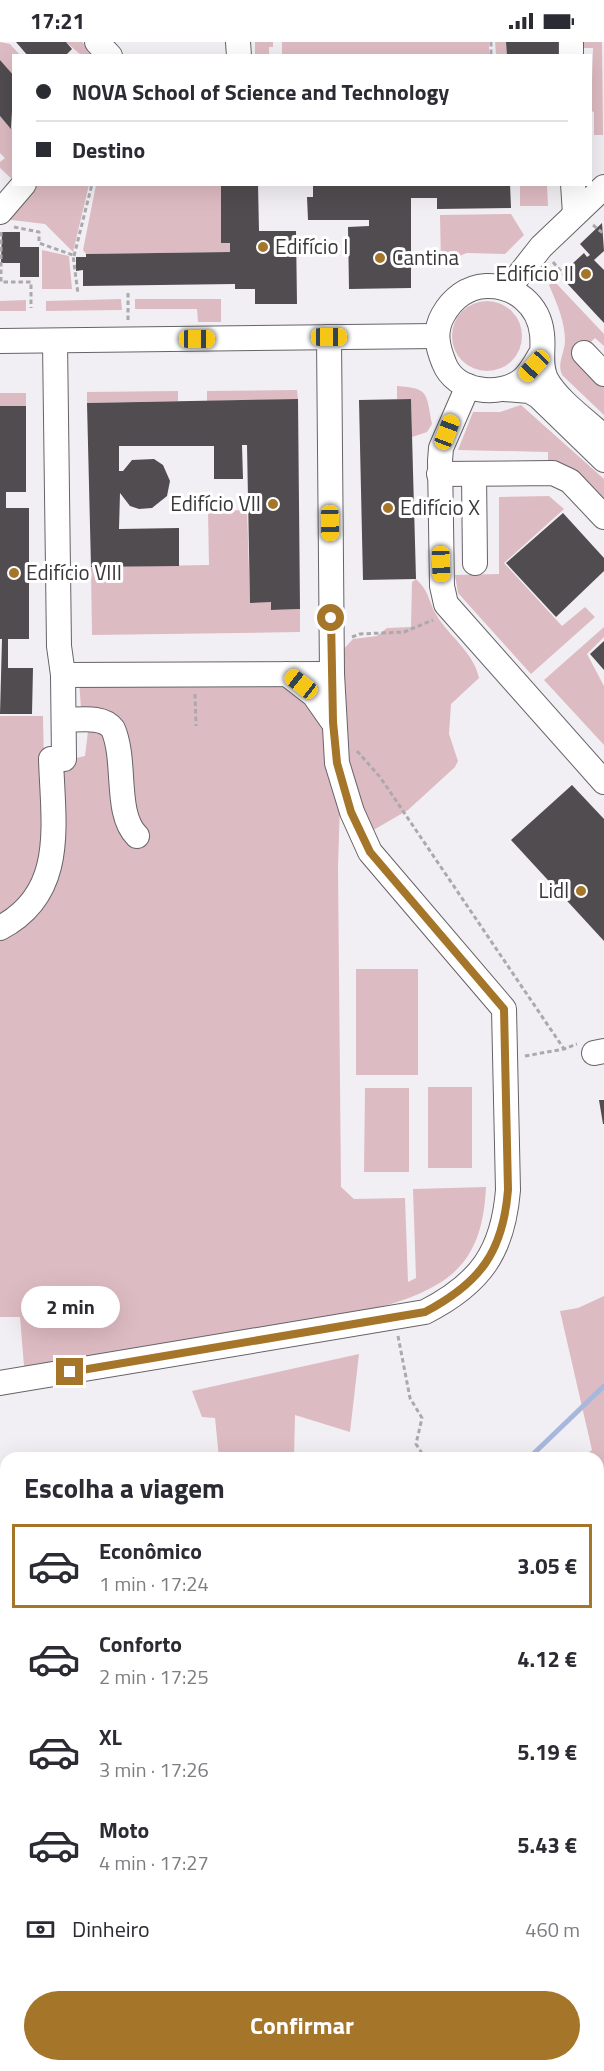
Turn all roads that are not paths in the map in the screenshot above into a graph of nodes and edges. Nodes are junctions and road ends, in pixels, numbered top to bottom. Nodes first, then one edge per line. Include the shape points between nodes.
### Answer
1 (97, 42) edge
2 (108, 54) edge
3 (23, 186) edge
4 (574, 186) edge
5 (604, 187) edge
6 (582, 218) junction
7 (5, 219) edge
8 (508, 289) junction
9 (437, 336) junction
10 (329, 337) junction
11 (0, 341) edge
12 (55, 341) junction
13 (584, 353) dead end
14 (540, 355) junction
15 (604, 374) edge
16 (468, 386) junction
17 (504, 389) junction
18 (604, 437) edge
19 (604, 460) edge
20 (439, 474) junction
21 (474, 474) junction
22 (604, 517) edge
23 (475, 563) dead end
24 (287, 674) junction
25 (332, 674) junction
26 (63, 675) junction
27 (64, 720) junction
28 (333, 722) junction
29 (604, 782) edge
30 (137, 836) dead end
31 (0, 928) edge
32 (0, 1383) edge

1 - 2 street
3 - 7 street
4 - 6 street
5 - 6 street
6 - 8 street via 541,247
8 - 9 street via 478,287 462,293 440,320
8 - 14 street via 527,301 538,318 543,336
9 - 10 street
9 - 16 street via 445,367
10 - 12 street
10 - 25 street
11 - 12 street
12 - 26 street via 59,646
13 - 15 street
14 - 17 street via 521,381
14 - 18 street via 547,380
16 - 17 street via 487,391
16 - 20 street via 441,448
17 - 19 street via 529,391 537,396
20 - 21 street
20 - 29 street via 442,586 446,604
21 - 22 street via 553,473 570,481
21 - 23 street
24 - 25 street
24 - 26 street
24 - 28 street via 314,695
25 - 28 street
26 - 27 street
27 - 30 street via 99,720 113,729 122,771 124,814
27 - 31 street via 64,759 51,759 52,847 48,875 28,909
28 - 32 street via 337,763 351,812 370,852 504,1009 508,1190 498,1243 471,1282 449,1300 425,1312

